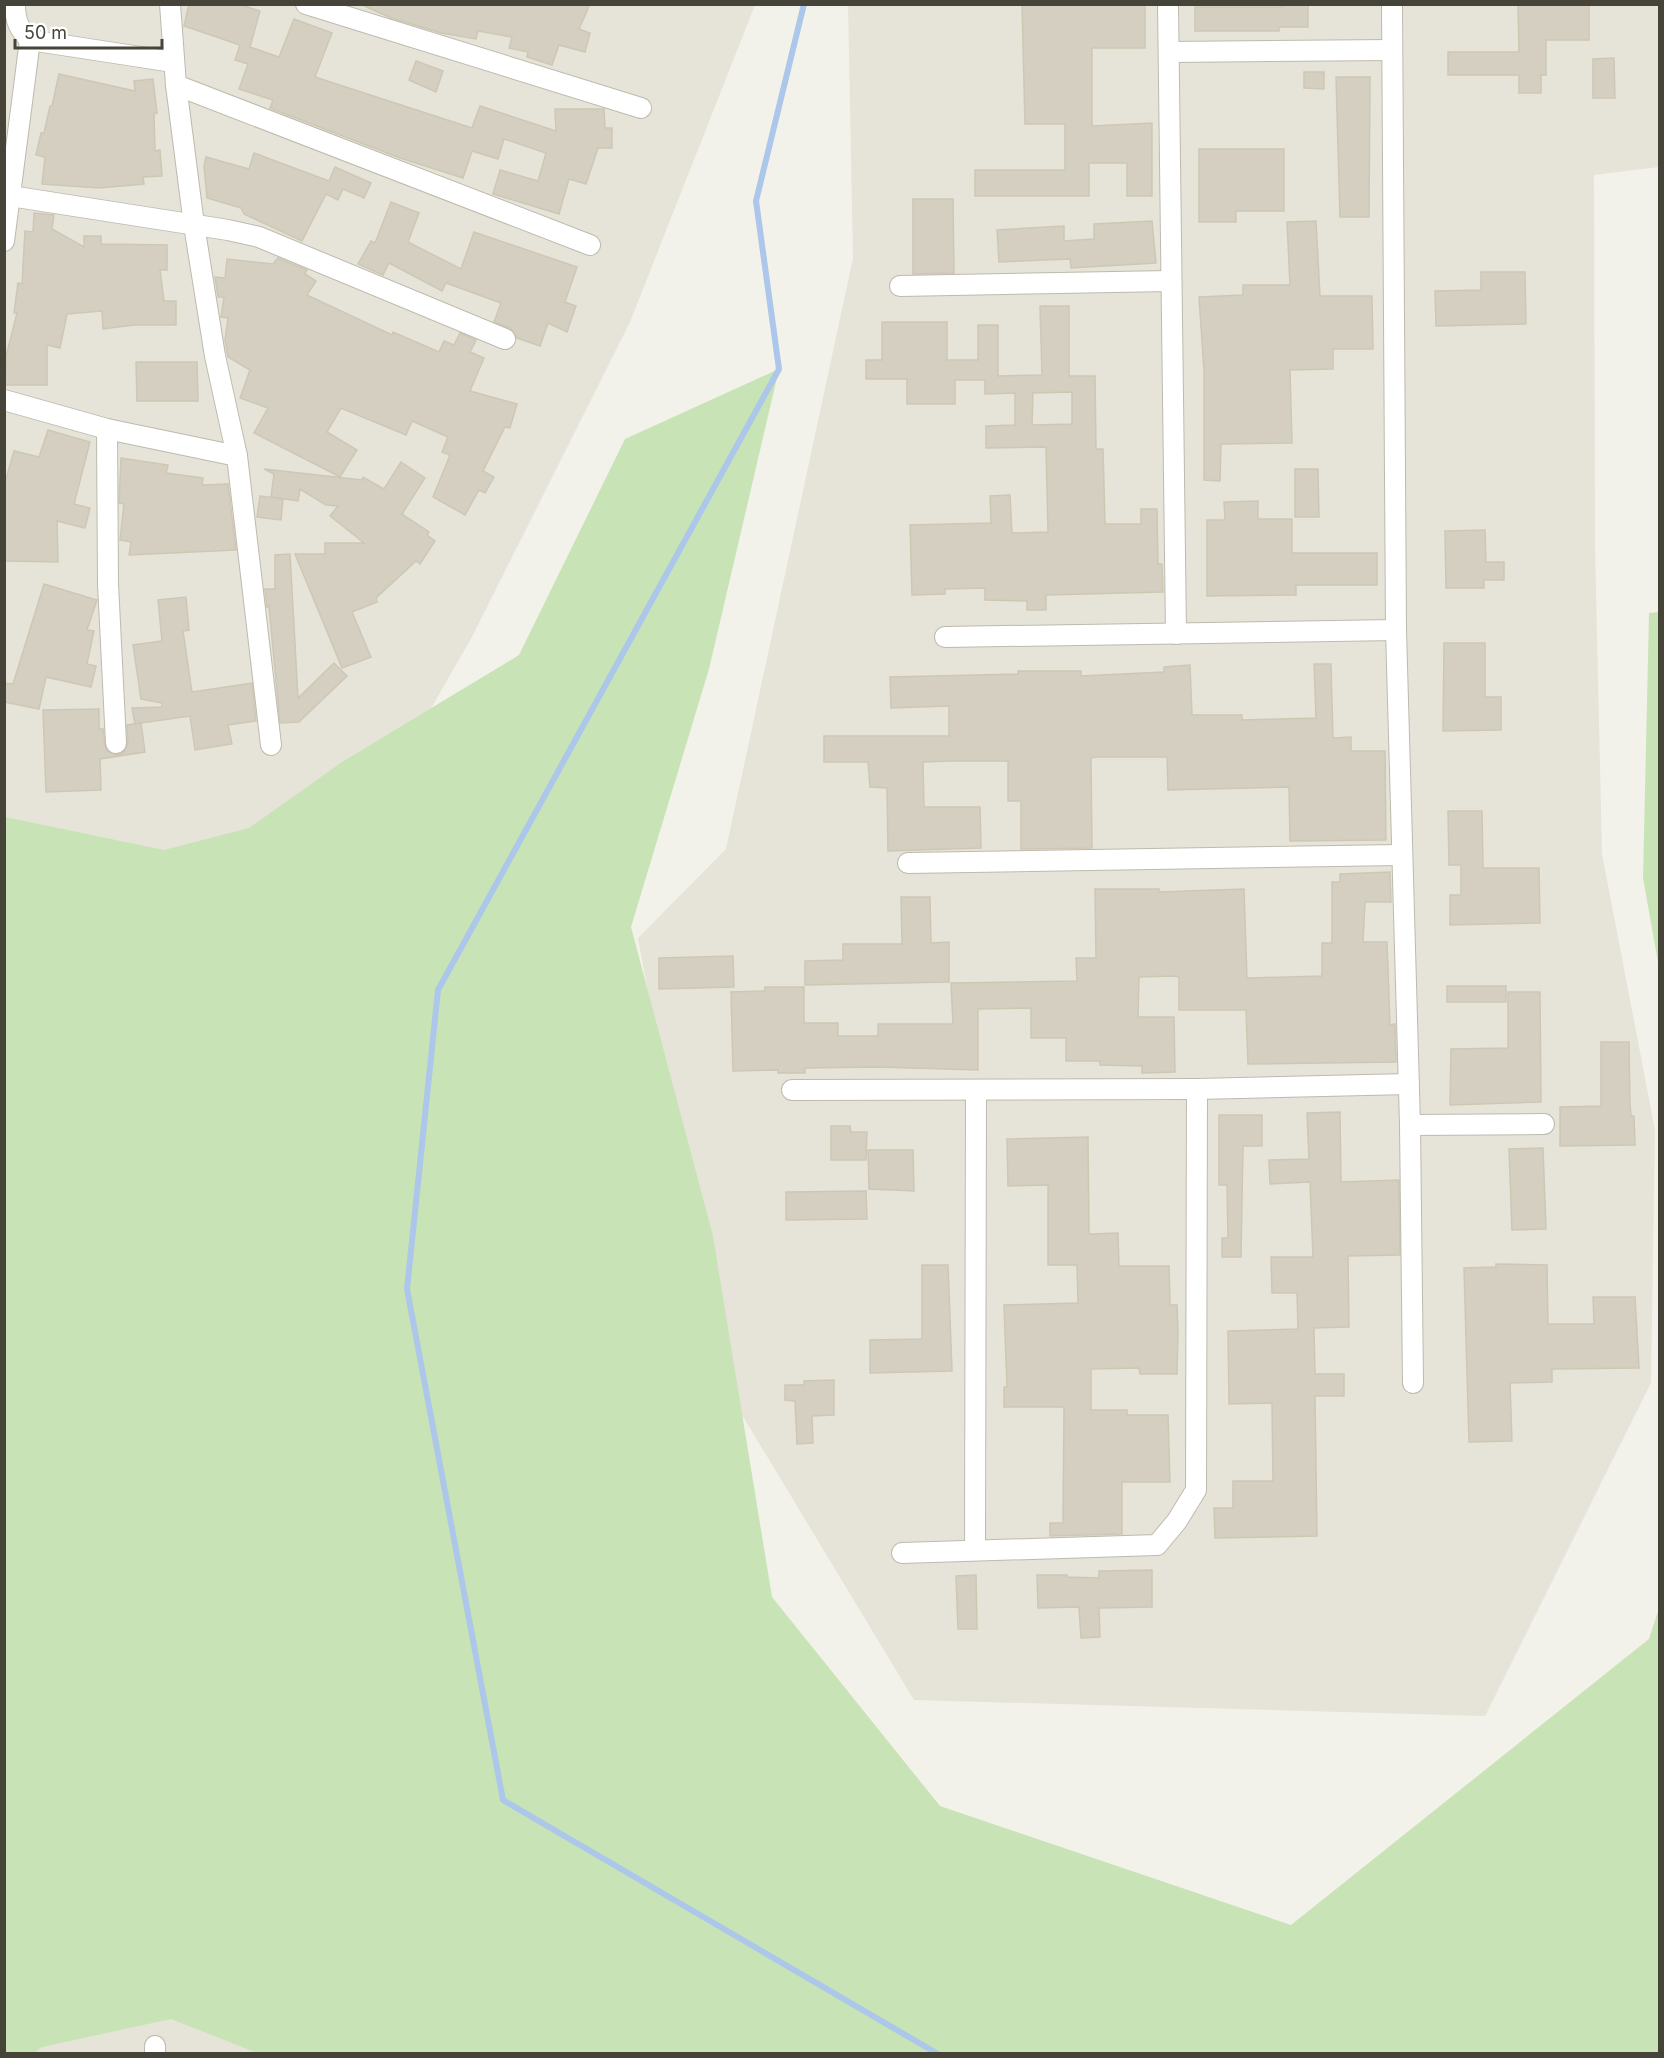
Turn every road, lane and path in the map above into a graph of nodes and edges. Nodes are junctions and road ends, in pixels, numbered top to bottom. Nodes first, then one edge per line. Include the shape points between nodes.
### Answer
1 (15, 4) edge
2 (170, 4) edge
3 (306, 4) edge
4 (1168, 4) edge
5 (1392, 4) edge
6 (30, 40) junction
7 (1391, 50) junction
8 (1170, 52) junction
9 (173, 63) junction
10 (176, 85) junction
11 (641, 108) dead end
12 (8, 196) edge
13 (194, 225) junction
14 (4, 241) edge
15 (590, 245) dead end
16 (1170, 281) junction
17 (900, 286) dead end
18 (505, 339) dead end
19 (4, 400) edge
20 (107, 429) junction
21 (237, 456) junction
22 (1396, 630) junction
23 (1176, 634) junction
24 (945, 637) dead end
25 (116, 743) dead end
26 (271, 745) dead end
27 (1400, 855) junction
28 (908, 863) dead end
29 (1409, 1084) junction
30 (1197, 1089) junction
31 (792, 1090) dead end
32 (976, 1090) junction
33 (1544, 1124) dead end
34 (1410, 1125) junction
35 (1413, 1383) dead end
36 (975, 1550) junction
37 (902, 1553) dead end

1 - 6 street via 15,19
2 - 9 street
3 - 11 street
4 - 8 street
5 - 7 street
6 - 9 street
6 - 12 street
7 - 8 street
7 - 22 street
8 - 16 street
9 - 10 street
10 - 13 street
10 - 15 street
12 - 13 street
12 - 14 street
13 - 18 street via 259,237
13 - 21 street via 215,356
16 - 17 street
16 - 23 street
19 - 20 street
20 - 21 street
20 - 25 street via 108,584
21 - 26 street
22 - 23 street
22 - 27 street
23 - 24 street
27 - 28 street
27 - 29 street
29 - 30 street
29 - 34 street
30 - 32 street
30 - 36 street via 1196,1490 1157,1545
31 - 32 street
32 - 36 street
33 - 34 street
34 - 35 street
36 - 37 street

